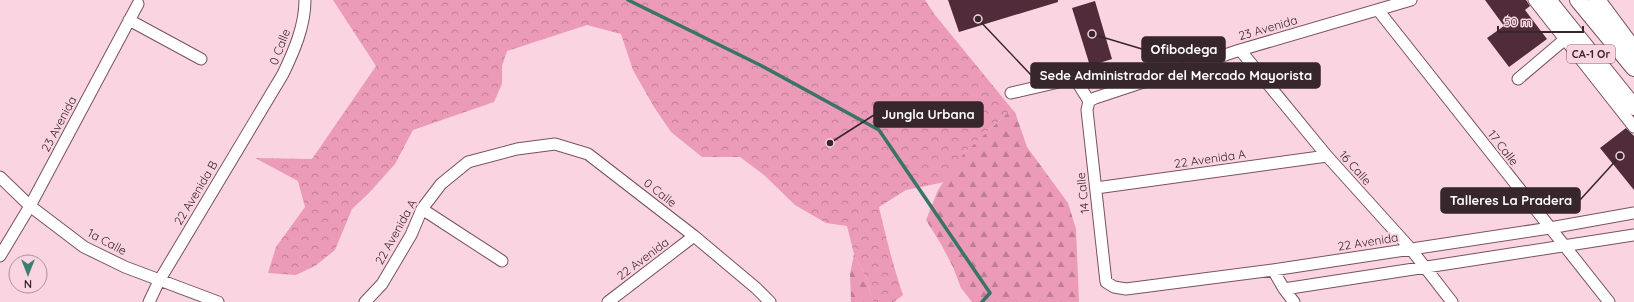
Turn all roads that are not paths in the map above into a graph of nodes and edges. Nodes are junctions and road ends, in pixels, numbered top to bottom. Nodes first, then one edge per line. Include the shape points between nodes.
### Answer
1 (305, 0) edge
2 (1411, 0) edge
3 (1534, 0) edge
4 (1548, 0) edge
5 (1578, 0) edge
6 (1597, 0) edge
7 (138, 4) dead end
8 (1378, 10) junction
9 (129, 20) junction
10 (1569, 36) junction
11 (1240, 50) junction
12 (1634, 50) edge
13 (202, 58) dead end
14 (1634, 68) edge
15 (1518, 79) dead end
16 (1011, 93) dead end
17 (268, 98) joint
18 (1089, 102) junction
19 (1634, 107) edge
20 (1634, 127) edge
21 (517, 149) joint
22 (1327, 156) junction
23 (0, 177) edge
24 (1096, 188) junction
25 (30, 206) junction
26 (422, 209) junction
27 (1634, 213) edge
28 (1550, 228) junction
29 (1634, 235) edge
30 (694, 236) junction
31 (1565, 247) junction
32 (1410, 248) junction
33 (0, 256) edge
34 (502, 261) dead end
35 (1426, 267) junction
36 (1273, 270) junction
37 (159, 281) junction
38 (1106, 282) joint
39 (1284, 290) junction
40 (149, 302) edge
41 (218, 302) edge
42 (365, 302) edge
43 (608, 302) edge
44 (770, 302) edge
45 (1294, 302) edge
46 (1452, 302) edge
47 (1608, 302) edge

1 - 17 street, 0 Calle via 296,46
2 - 8 street, 23 Avenida
3 - 10 street
4 - 10 highway, CA-1 Or
5 - 14 highway, CA-1 Or
6 - 12 highway
7 - 9 street, 23 Avenida
8 - 11 street, 23 Avenida
8 - 28 street, 17 Calle
9 - 13 street
9 - 25 street, 23 Avenida
10 - 15 street
10 - 19 highway, CA-1 Or
10 - 20 street
11 - 18 street, 23 Avenida
11 - 22 street, 16 Calle
16 - 18 street via 1072,79 1079,85
17 - 37 street, 22 Avenida B
18 - 24 street, 14 Calle via 1087,110
21 - 26 street, 22 Avenida A via 468,162 441,184
21 - 30 street, 0 Calle via 555,144 588,154
22 - 24 street, 22 Avenida A
22 - 32 street, 16 Calle
23 - 25 street, 1a Calle
24 - 38 street, 14 Calle
25 - 33 street, 23 Avenida
25 - 37 street, 1a Calle via 84,246 124,267
26 - 34 street
26 - 42 street, 22 Avenida A via 411,235 382,284
27 - 28 street, 22 Avenida
28 - 31 street, 17 Calle
28 - 32 street, 22 Avenida
29 - 31 street
30 - 43 street, 22 Avenida
30 - 44 street, 0 Calle
31 - 35 street
31 - 47 street, 17 Calle
32 - 35 street, 16 Calle
32 - 36 street, 22 Avenida
35 - 39 street
35 - 46 street, 16 Calle
36 - 38 street, 22 Avenida via 1126,289 1114,287
36 - 39 street
37 - 40 street, 22 Avenida B
37 - 41 street, 1a Calle
39 - 45 street

